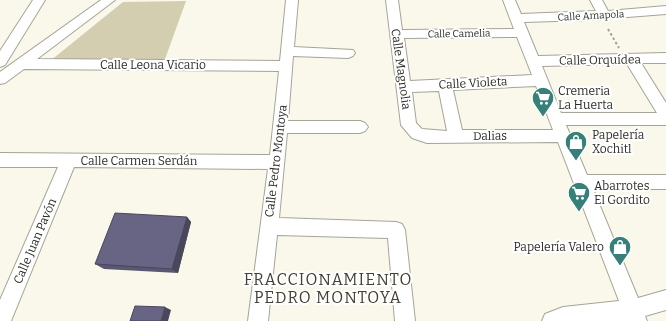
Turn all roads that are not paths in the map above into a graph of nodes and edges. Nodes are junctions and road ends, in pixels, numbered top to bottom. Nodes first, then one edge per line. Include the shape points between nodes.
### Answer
1 (39, 0) edge
2 (109, 0) edge
3 (292, 0) edge
4 (392, 0) edge
5 (509, 0) edge
6 (596, 0) edge
7 (666, 10) edge
8 (604, 15) junction
9 (516, 18) junction
10 (522, 33) junction
11 (396, 34) junction
12 (348, 53) dead end
13 (666, 58) edge
14 (288, 59) junction
15 (629, 60) junction
16 (533, 61) junction
17 (0, 62) edge
18 (19, 64) junction
19 (0, 79) edge
20 (542, 80) junction
21 (446, 84) junction
22 (404, 87) junction
23 (666, 115) edge
24 (557, 119) junction
25 (666, 119) edge
26 (281, 127) junction
27 (360, 127) dead end
28 (417, 134) joint
29 (564, 136) junction
30 (456, 137) junction
31 (0, 160) edge
32 (69, 161) junction
33 (277, 162) junction
34 (583, 182) junction
35 (666, 182) edge
36 (269, 226) junction
37 (666, 300) edge
38 (635, 315) edge
39 (560, 320) edge
40 (1, 321) edge
41 (258, 321) edge
42 (405, 321) edge

1 - 17 street
2 - 18 street
3 - 14 street, Calle Pedro Montoya
4 - 11 street, Calle Magnolia
5 - 9 street
6 - 8 street
7 - 8 street, Calle Amapola
8 - 9 street, Calle Amapola
9 - 10 street
10 - 11 street, Calle Camelia
10 - 16 street
11 - 22 street, Calle Magnolia
12 - 14 street, Calle Leona Vicario
13 - 15 street, Calle Orquídea
14 - 18 street, Calle Leona Vicario
14 - 26 street, Calle Pedro Montoya
15 - 16 street, Calle Orquídea
15 - 23 street
16 - 20 street
18 - 19 street
20 - 21 street, Calle Violeta
20 - 24 street
21 - 22 street, Calle Violeta
21 - 30 street
22 - 28 street, Calle Magnolia via 409,125
24 - 25 street
24 - 29 street
26 - 27 street
26 - 33 street, Calle Pedro Montoya
28 - 30 street, Dalias via 427,137
29 - 30 street, Dalias
29 - 34 street
31 - 32 street, Calle Carmen Serdán
32 - 33 street, Calle Carmen Serdán
32 - 40 street, Calle Juan Pavón
33 - 36 street, Calle Pedro Montoya
34 - 35 street
34 - 38 street
36 - 41 street, Calle Pedro Montoya
36 - 42 street via 396,230
37 - 38 street
38 - 39 street

